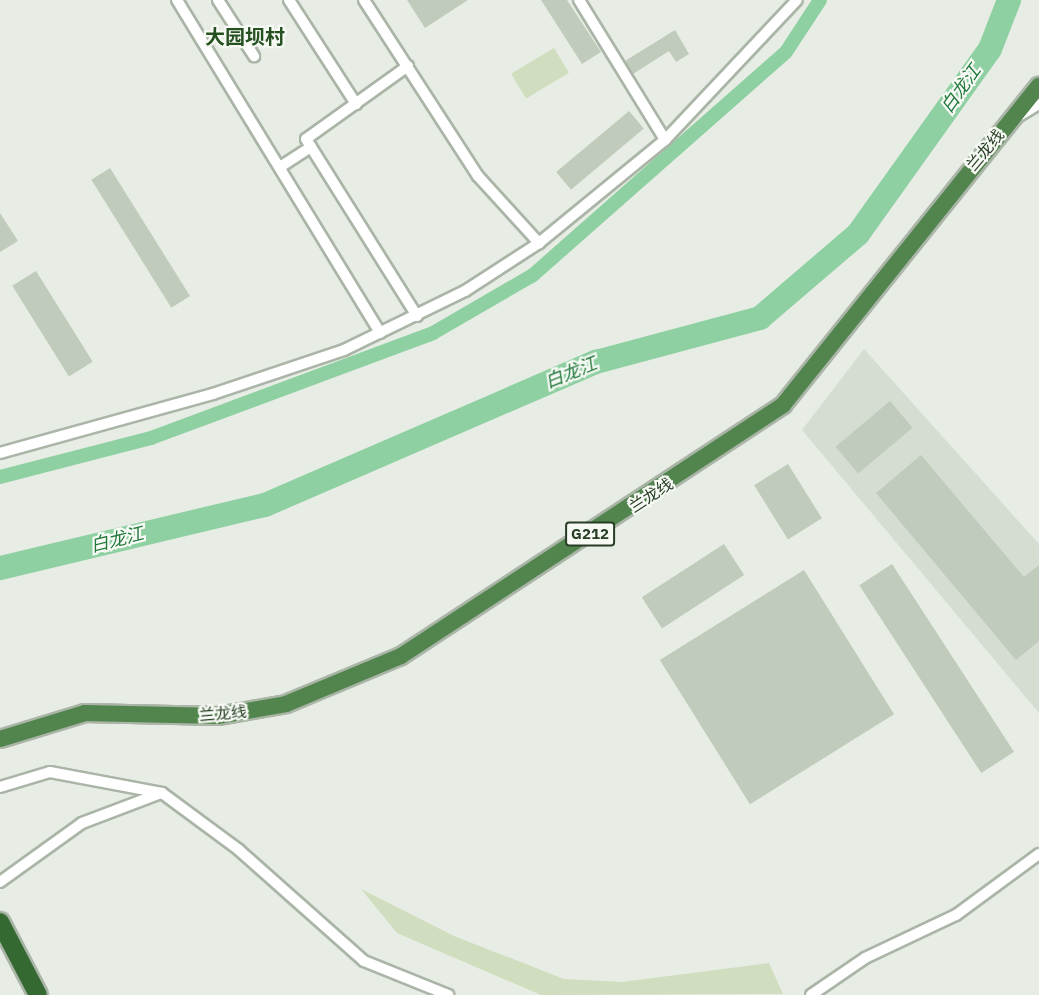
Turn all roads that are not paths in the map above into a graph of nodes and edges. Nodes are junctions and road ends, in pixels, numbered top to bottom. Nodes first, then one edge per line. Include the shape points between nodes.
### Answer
1 (177, 0) edge
2 (218, 0) edge
3 (289, 0) edge
4 (364, 0) edge
5 (579, 0) edge
6 (797, 0) edge
7 (254, 56) dead end
8 (408, 66) junction
9 (1039, 86) edge
10 (356, 104) junction
11 (1039, 105) edge
12 (1008, 122) junction
13 (665, 140) junction
14 (311, 147) junction
15 (280, 167) junction
16 (539, 243) junction
17 (417, 316) junction
18 (380, 333) junction
19 (0, 453) edge
20 (0, 739) edge
21 (0, 788) edge
22 (162, 793) junction
23 (1039, 854) edge
24 (0, 882) edge
25 (0, 922) edge
26 (38, 995) edge
27 (448, 995) edge
28 (811, 995) edge

1 - 15 street
2 - 7 street
3 - 10 street
4 - 8 street
5 - 13 street
6 - 13 street
8 - 10 street
8 - 16 street via 478,176
9 - 12 highway, 兰龙线 / G212
10 - 14 street via 306,139
11 - 12 street
12 - 20 highway, 兰龙线 / G212 via 824,360 783,405 401,656 286,704 218,716 84,712
13 - 16 street
14 - 15 street
14 - 17 street
15 - 18 street
16 - 17 street
17 - 18 street
18 - 19 street via 213,394
21 - 22 street via 50,772
22 - 24 street via 82,822
22 - 27 street via 239,850 364,961
23 - 28 street via 956,915 865,958
25 - 26 highway

